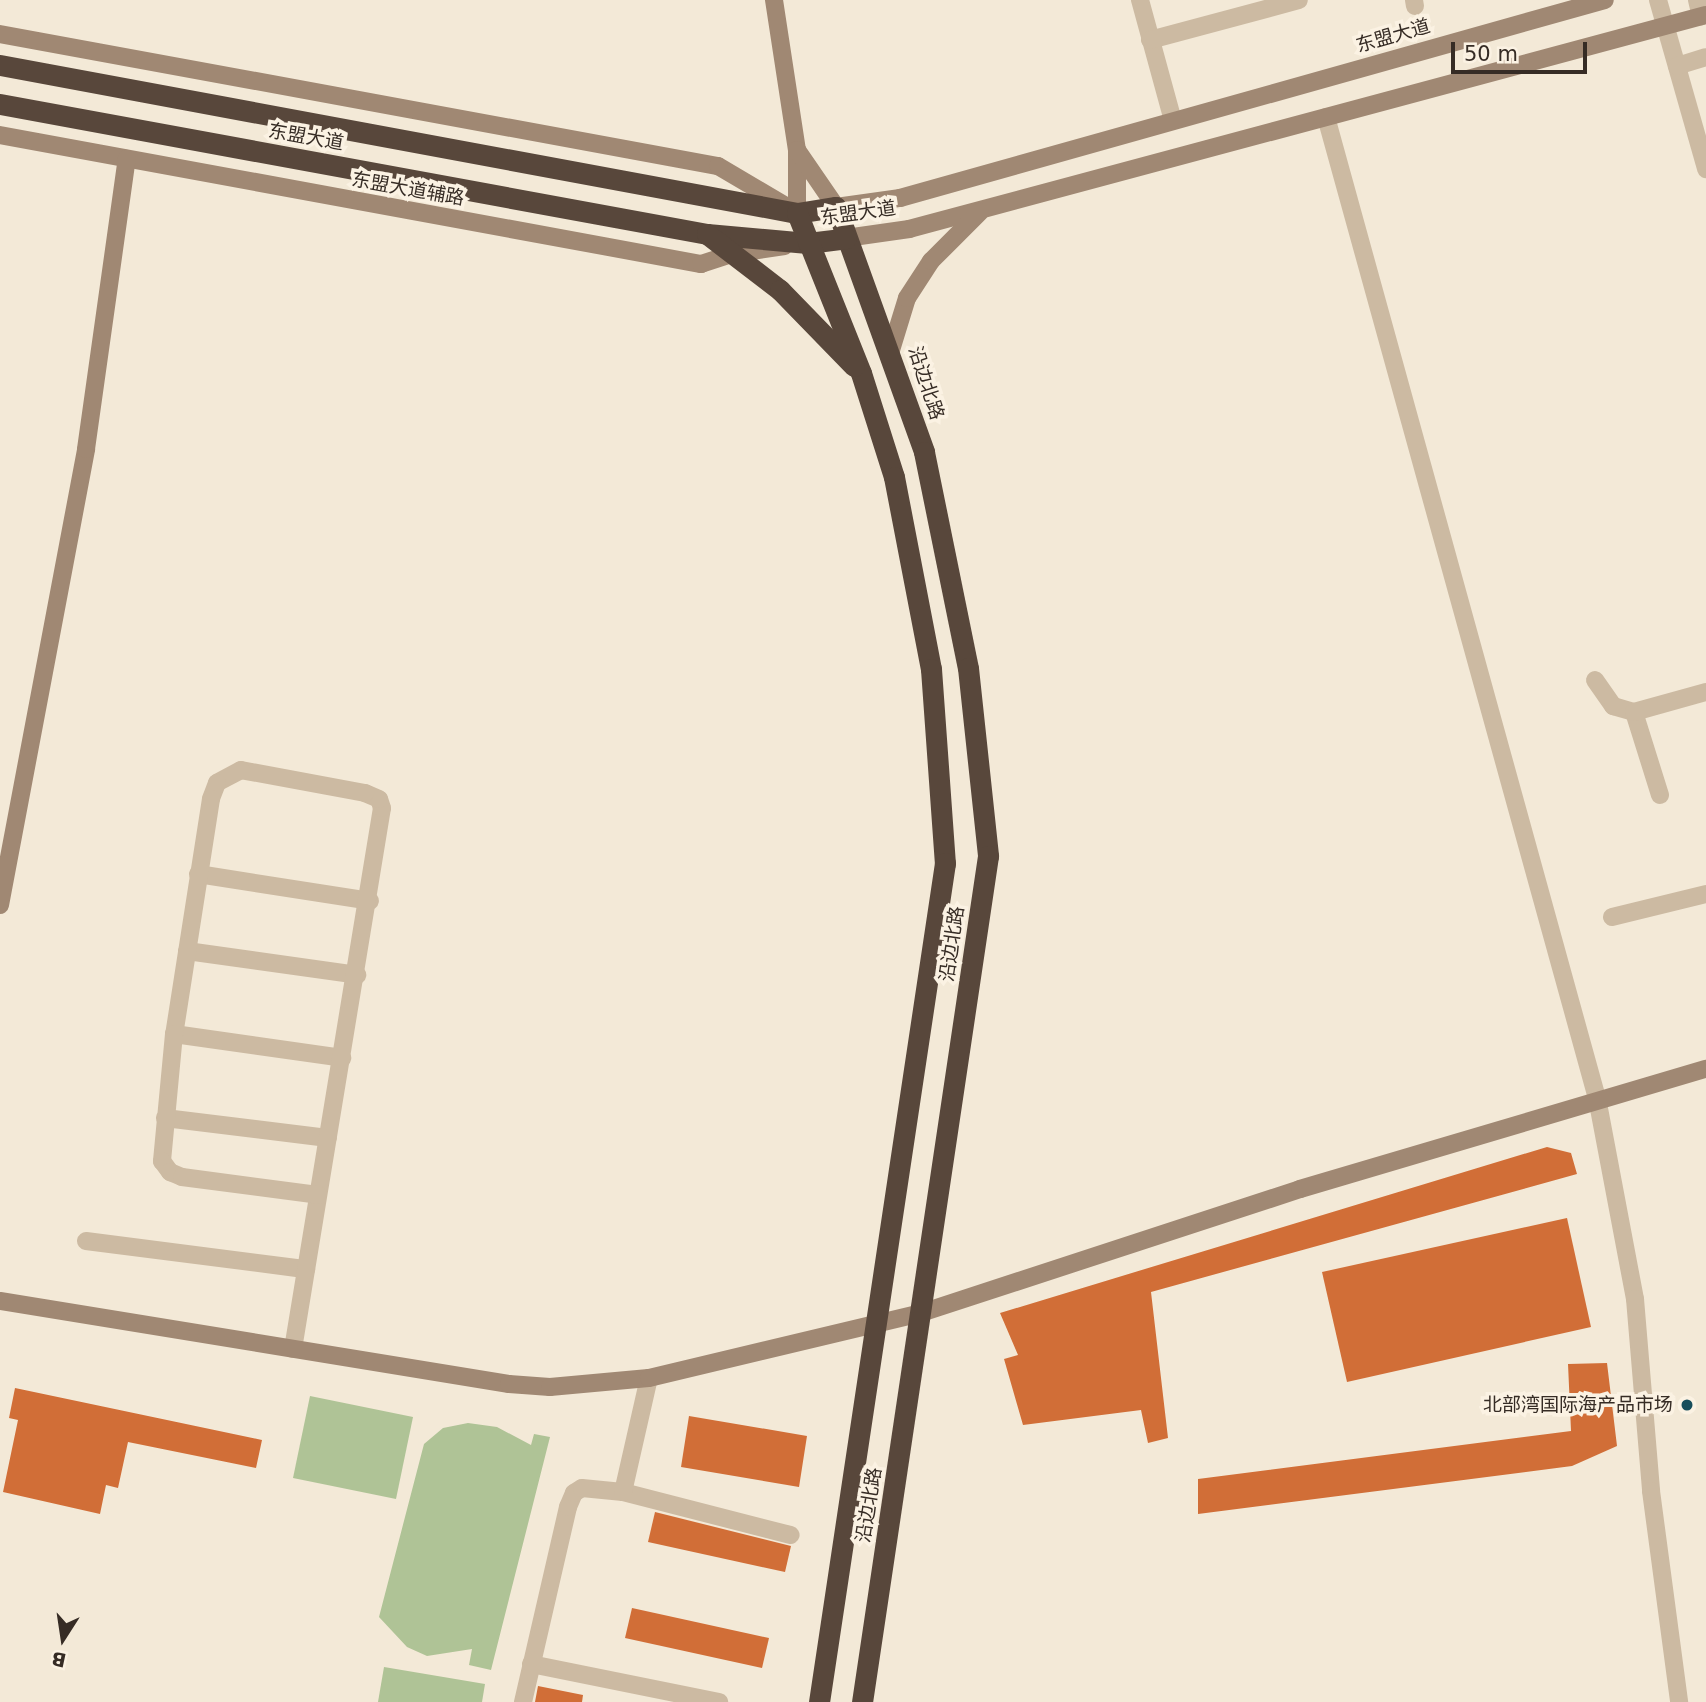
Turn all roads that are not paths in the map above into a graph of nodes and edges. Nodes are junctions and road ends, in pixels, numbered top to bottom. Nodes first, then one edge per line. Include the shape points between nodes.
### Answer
1 (775, 0) edge
2 (1140, 0) edge
3 (1299, 0) edge
4 (1605, 0) edge
5 (1658, 0) edge
6 (1701, 11) edge
7 (1665, 26) junction
8 (0, 34) edge
9 (1150, 40) junction
10 (1706, 57) edge
11 (0, 65) edge
12 (1678, 66) junction
13 (0, 104) edge
14 (1326, 117) junction
15 (1172, 121) junction
16 (0, 135) edge
17 (797, 150) junction
18 (127, 159) junction
19 (1706, 169) edge
20 (836, 207) junction
21 (982, 209) junction
22 (797, 213) junction
23 (707, 234) junction
24 (846, 238) junction
25 (808, 243) junction
26 (732, 254) junction
27 (891, 350) junction
28 (861, 373) junction
29 (1595, 680) dead end
30 (1706, 692) edge
31 (1634, 712) junction
32 (1660, 795) dead end
33 (198, 874) junction
34 (1706, 894) edge
35 (370, 901) junction
36 (0, 905) edge
37 (1612, 918) dead end
38 (187, 951) junction
39 (357, 975) junction
40 (174, 1034) junction
41 (342, 1058) junction
42 (1706, 1069) edge
43 (1597, 1098) junction
44 (165, 1118) junction
45 (328, 1138) junction
46 (318, 1195) junction
47 (86, 1241) dead end
48 (306, 1269) junction
49 (0, 1301) edge
50 (921, 1314) junction
51 (875, 1324) junction
52 (293, 1349) junction
53 (649, 1378) junction
54 (622, 1492) junction
55 (791, 1535) dead end
56 (531, 1664) junction
57 (523, 1702) edge
58 (719, 1702) edge
59 (818, 1702) edge
60 (863, 1702) edge
61 (1679, 1702) edge

1 - 17 street
2 - 9 street
3 - 9 street
4 - 15 street, 东盟大道
5 - 7 street
6 - 7 street, 东盟大道
7 - 12 street
7 - 14 street, 东盟大道
8 - 22 street via 718,166
9 - 15 street
10 - 12 street
11 - 22 highway, 东盟大道
12 - 19 street
13 - 23 highway, 东盟大道
14 - 21 street, 东盟大道
14 - 43 street
15 - 20 street, 东盟大道 via 900,198
16 - 18 street, 东盟大道辅路
17 - 20 street
17 - 22 street
18 - 26 street, 东盟大道辅路 via 701,264
18 - 36 street via 86,449
20 - 22 highway, 东盟大道
20 - 24 highway, 沿边北路
21 - 24 street, 东盟大道 via 909,229
21 - 27 street via 931,261 907,298
22 - 25 highway, 沿边北路
23 - 25 highway, 东盟大道
23 - 26 highway
24 - 25 highway, 东盟大道
24 - 27 highway, 沿边北路
25 - 26 street, 东盟大道辅路
25 - 28 highway, 沿边北路
26 - 28 highway via 780,290
27 - 50 highway, 沿边北路 via 924,452 968,668 988,856
28 - 51 highway, 沿边北路 via 894,477 931,669 945,863
29 - 31 street via 1613,705
30 - 31 street
31 - 32 street
33 - 35 street
33 - 35 street via 217,783 241,770 379,799 382,808
33 - 38 street
34 - 37 street
35 - 39 street
38 - 39 street
38 - 40 street
39 - 41 street
40 - 41 street
40 - 44 street
41 - 45 street
42 - 43 street
43 - 50 street
43 - 61 street via 1635,1299 1651,1491
44 - 45 street
44 - 46 street via 162,1161 170,1172
45 - 46 street
46 - 48 street
47 - 48 street
48 - 52 street
49 - 52 street
50 - 51 street
50 - 60 highway, 沿边北路
51 - 53 street
51 - 59 highway, 沿边北路
52 - 53 street via 509,1384 550,1387
53 - 54 street
54 - 55 street
54 - 56 street via 582,1488 574,1493
56 - 57 street
56 - 58 street

